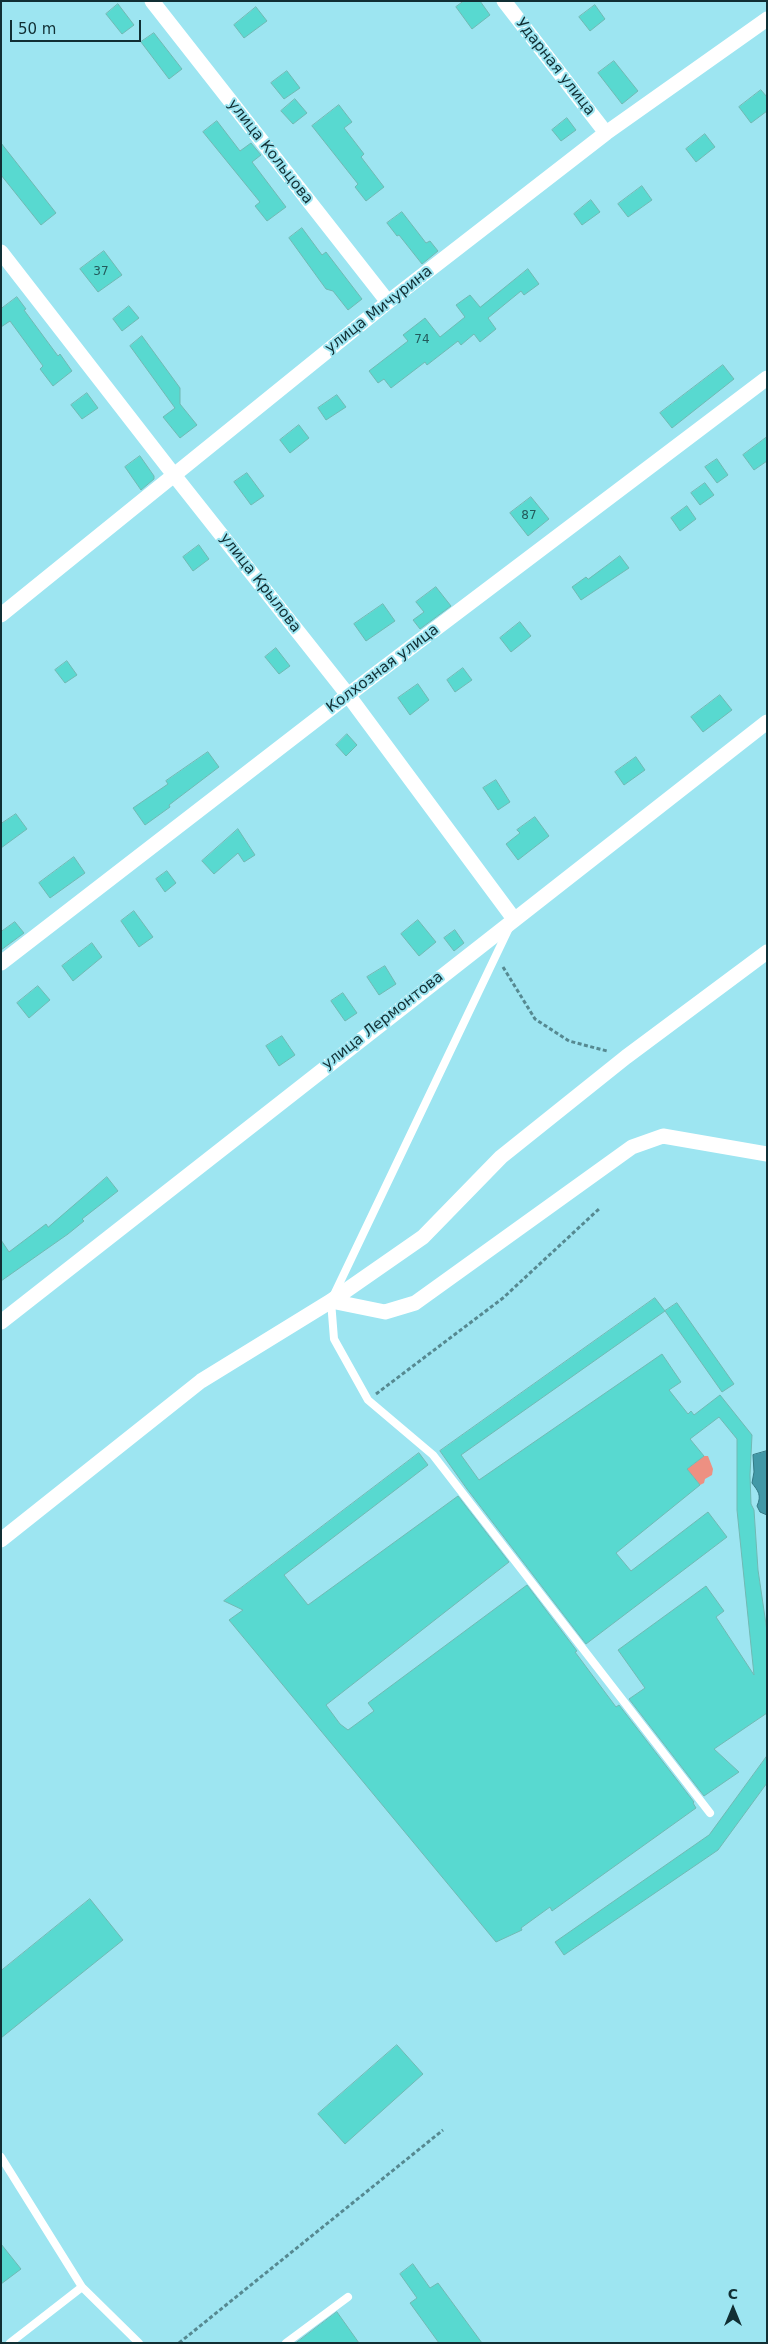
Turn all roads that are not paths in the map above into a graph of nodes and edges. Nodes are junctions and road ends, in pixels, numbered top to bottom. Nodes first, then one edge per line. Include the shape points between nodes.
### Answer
1 (152, 1) edge
2 (504, 1) edge
3 (767, 19) edge
4 (606, 133) junction
5 (1, 252) edge
6 (388, 302) junction
7 (767, 378) edge
8 (174, 475) junction
9 (1, 615) edge
10 (348, 695) junction
11 (767, 722) edge
12 (514, 919) junction
13 (767, 952) edge
14 (1, 963) edge
15 (767, 1154) edge
16 (331, 1301) junction
17 (1, 1322) edge
18 (1, 1540) edge
19 (710, 1812) dead end
20 (1, 2157) edge
21 (82, 2287) junction
22 (348, 2296) dead end
23 (10, 2343) edge
24 (140, 2343) edge
25 (286, 2343) edge

1 - 6 street, улица Кольцова
2 - 4 street, Ударная улица
3 - 4 street, улица Мичурина
4 - 6 street, улица Мичурина
5 - 8 street, улица Крылова
6 - 8 street, улица Мичурина
7 - 10 street, Колхозная улица
8 - 9 street, улица Мичурина
8 - 10 street, улица Крылова
10 - 12 street, улица Крылова
10 - 14 street, Колхозная улица
11 - 12 street, улица Лермонтова
12 - 16 lane
12 - 17 street, улица Лермонтова
13 - 16 street via 626,1057 500,1157 423,1237
15 - 16 street via 663,1136 632,1147 415,1303 385,1312
16 - 18 street via 200,1381
16 - 19 lane via 334,1338 368,1400 433,1455
20 - 21 lane
21 - 23 lane
21 - 24 lane
22 - 25 lane

